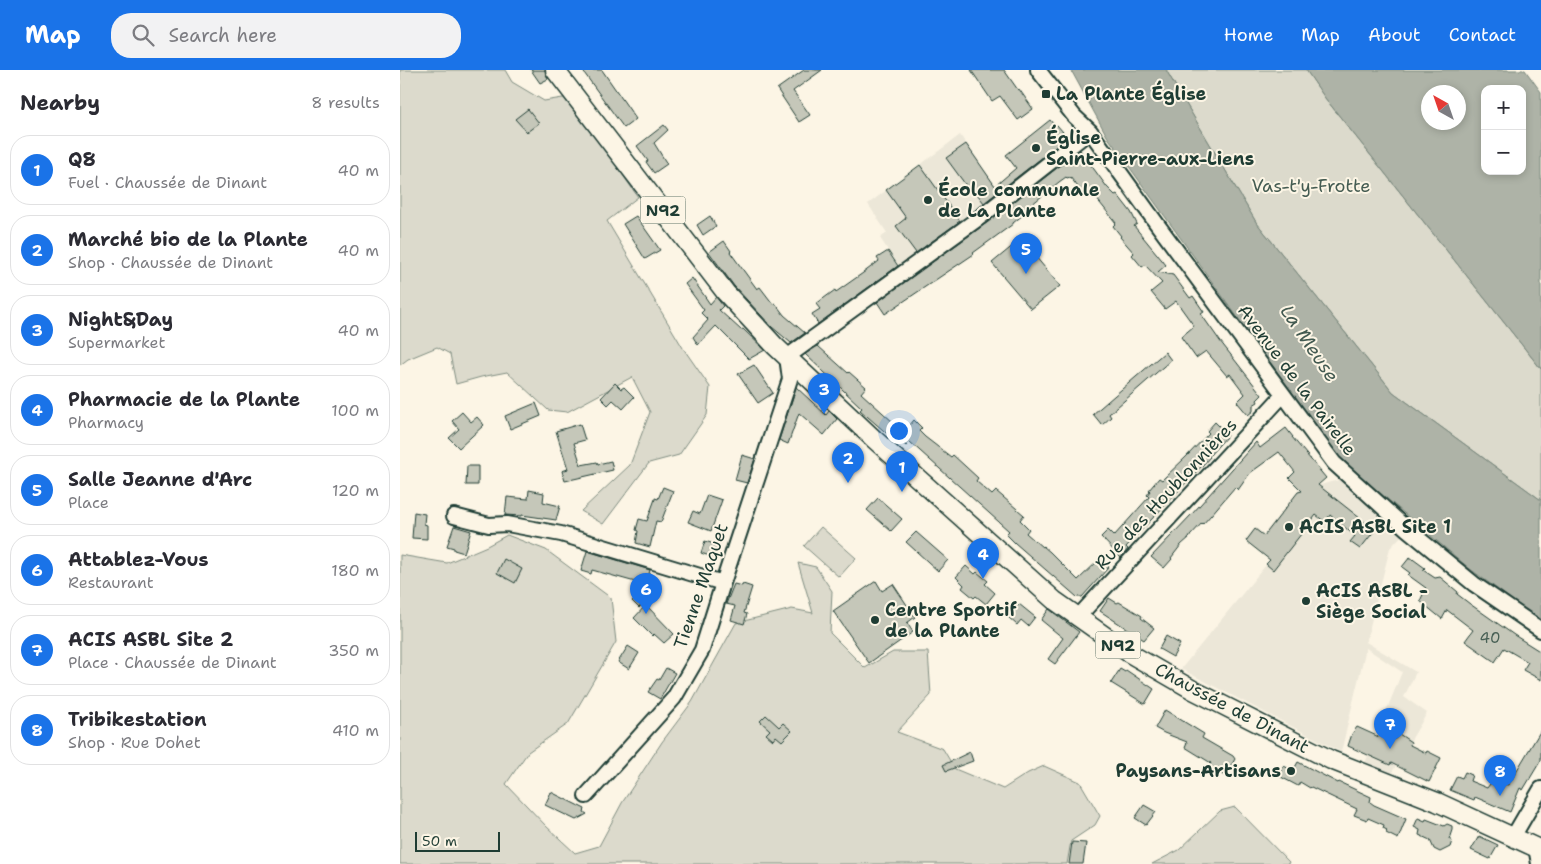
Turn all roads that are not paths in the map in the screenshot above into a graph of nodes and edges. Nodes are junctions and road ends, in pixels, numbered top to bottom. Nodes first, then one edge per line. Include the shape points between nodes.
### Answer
1 (555, 70) edge
2 (1038, 70) edge
3 (1090, 131) junction
4 (787, 357) junction
5 (1283, 395) junction
6 (454, 516) dead end
7 (722, 583) junction
8 (1077, 618) junction
9 (1541, 630) edge
10 (1541, 790) edge
11 (586, 796) dead end
12 (1513, 837) junction
13 (1538, 854) edge

1 - 4 main road, Chaussée de Dinant / N92 via 726,294
2 - 3 street, Avenue de la Pairelle
3 - 4 street via 983,215
3 - 5 street, Avenue de la Pairelle
4 - 7 street, Tienne Maquet via 790,379
4 - 8 main road, Chaussée de Dinant / N92
5 - 8 street, Rue des Houblonnières
5 - 9 street, Avenue de la Pairelle via 1334,463 1474,584
6 - 7 street via 489,525 507,524 561,534
7 - 11 street, Tienne Maquet via 702,650 674,698
8 - 12 main road, Chaussée de Dinant / N92 via 1185,686 1331,760 1437,802
10 - 12 street
12 - 13 main road, Chaussée de Dinant / N92

